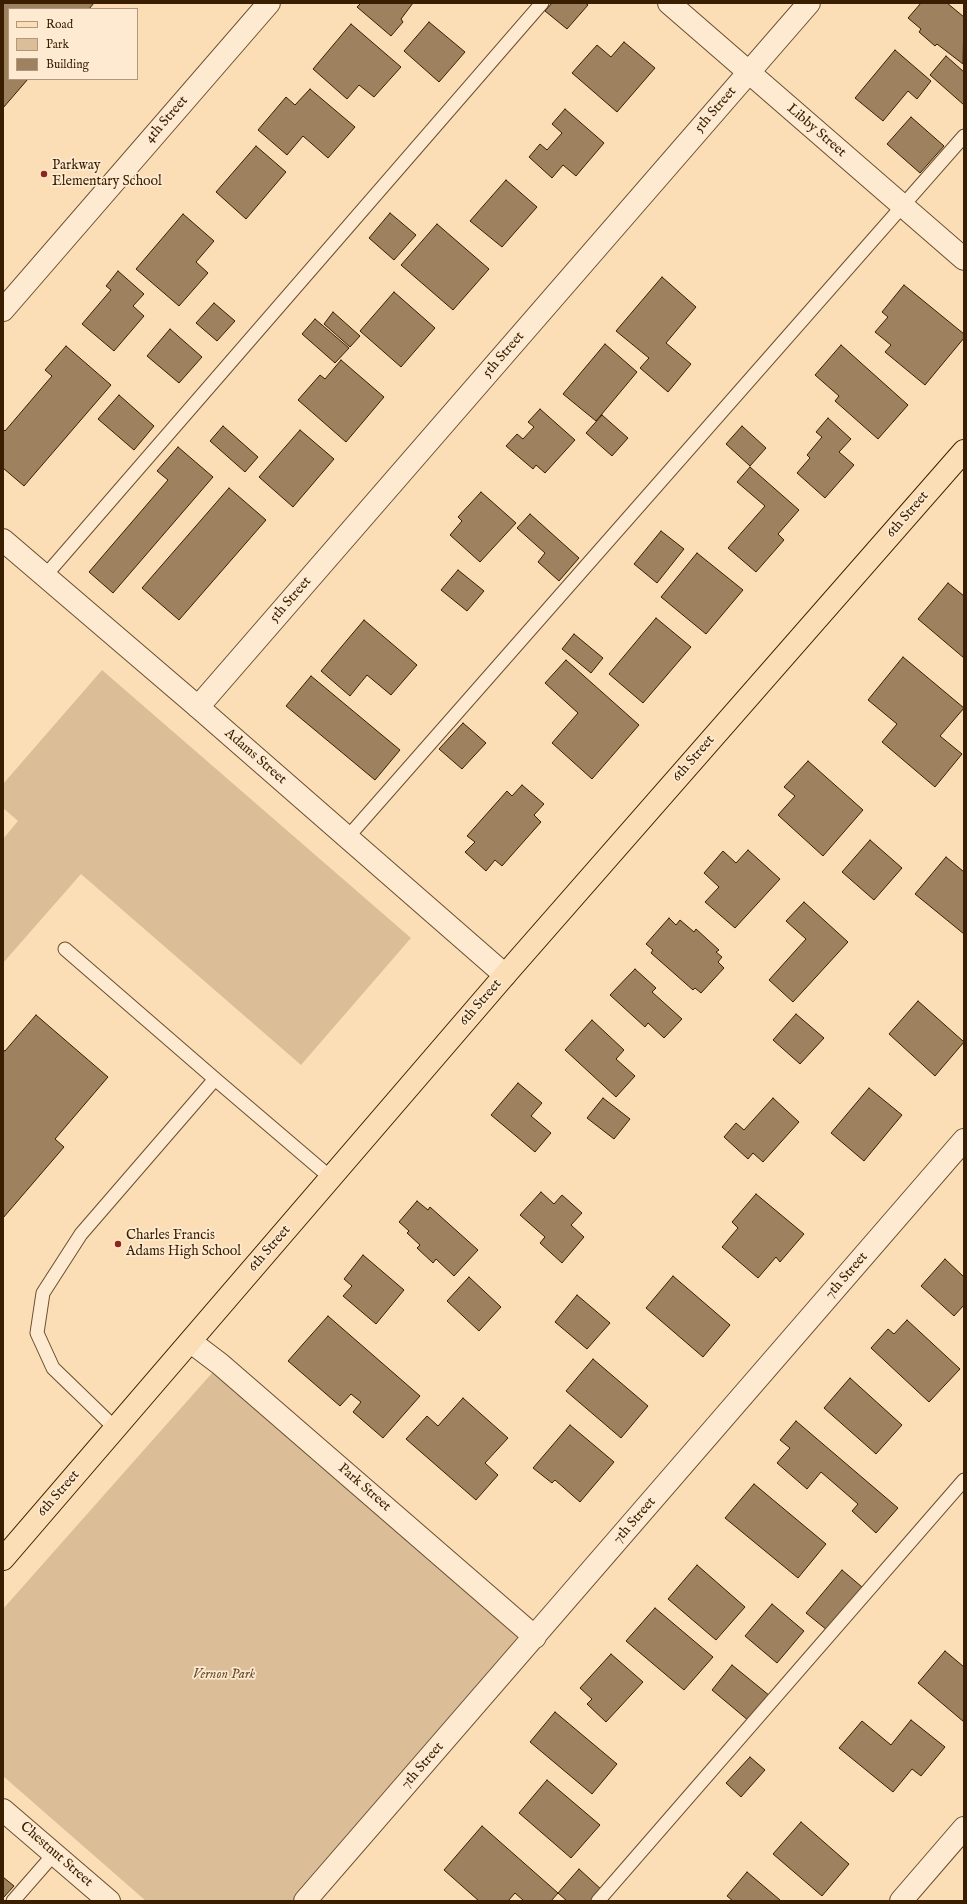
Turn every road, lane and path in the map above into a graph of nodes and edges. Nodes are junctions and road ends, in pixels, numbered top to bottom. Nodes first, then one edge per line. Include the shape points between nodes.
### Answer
1 (269, 3) edge
2 (542, 3) edge
3 (669, 3) edge
4 (809, 3) edge
5 (749, 72) junction
6 (964, 136) edge
7 (903, 206) junction
8 (964, 259) edge
9 (3, 310) edge
10 (964, 451) edge
11 (3, 540) edge
12 (45, 576) junction
13 (198, 707) junction
14 (347, 838) junction
15 (65, 949) dead end
16 (505, 975) junction
17 (215, 1079) junction
18 (964, 1140) edge
19 (331, 1178) junction
20 (191, 1342) junction
21 (116, 1429) junction
22 (964, 1480) edge
23 (3, 1559) edge
24 (535, 1637) junction
25 (3, 1810) edge
26 (964, 1828) edge
27 (54, 1854) junction
28 (13, 1901) edge
29 (109, 1901) edge
30 (305, 1901) edge
31 (598, 1901) edge
32 (901, 1901) edge

1 - 9 street, 4th Street
2 - 12 lane
3 - 5 street, Libby Street
4 - 5 street, 5th Street
5 - 7 street, Libby Street
5 - 13 street, 5th Street
6 - 7 lane
7 - 8 street, Libby Street
7 - 14 lane
10 - 16 main road, 6th Street
11 - 12 street, Adams Street
12 - 13 street, Adams Street
13 - 14 street, Adams Street
14 - 16 street, Adams Street
15 - 17 lane
16 - 19 main road, 6th Street
17 - 19 lane
17 - 21 lane via 81,1234 43,1293 37,1333 53,1368
18 - 24 street, 7th Street
19 - 20 main road, 6th Street
20 - 21 main road, 6th Street
20 - 24 street, Park Street via 220,1364
21 - 23 main road, 6th Street
22 - 31 lane
24 - 30 street, 7th Street
25 - 27 street, Chestnut Street
26 - 32 street
27 - 28 lane
27 - 29 street, Chestnut Street

